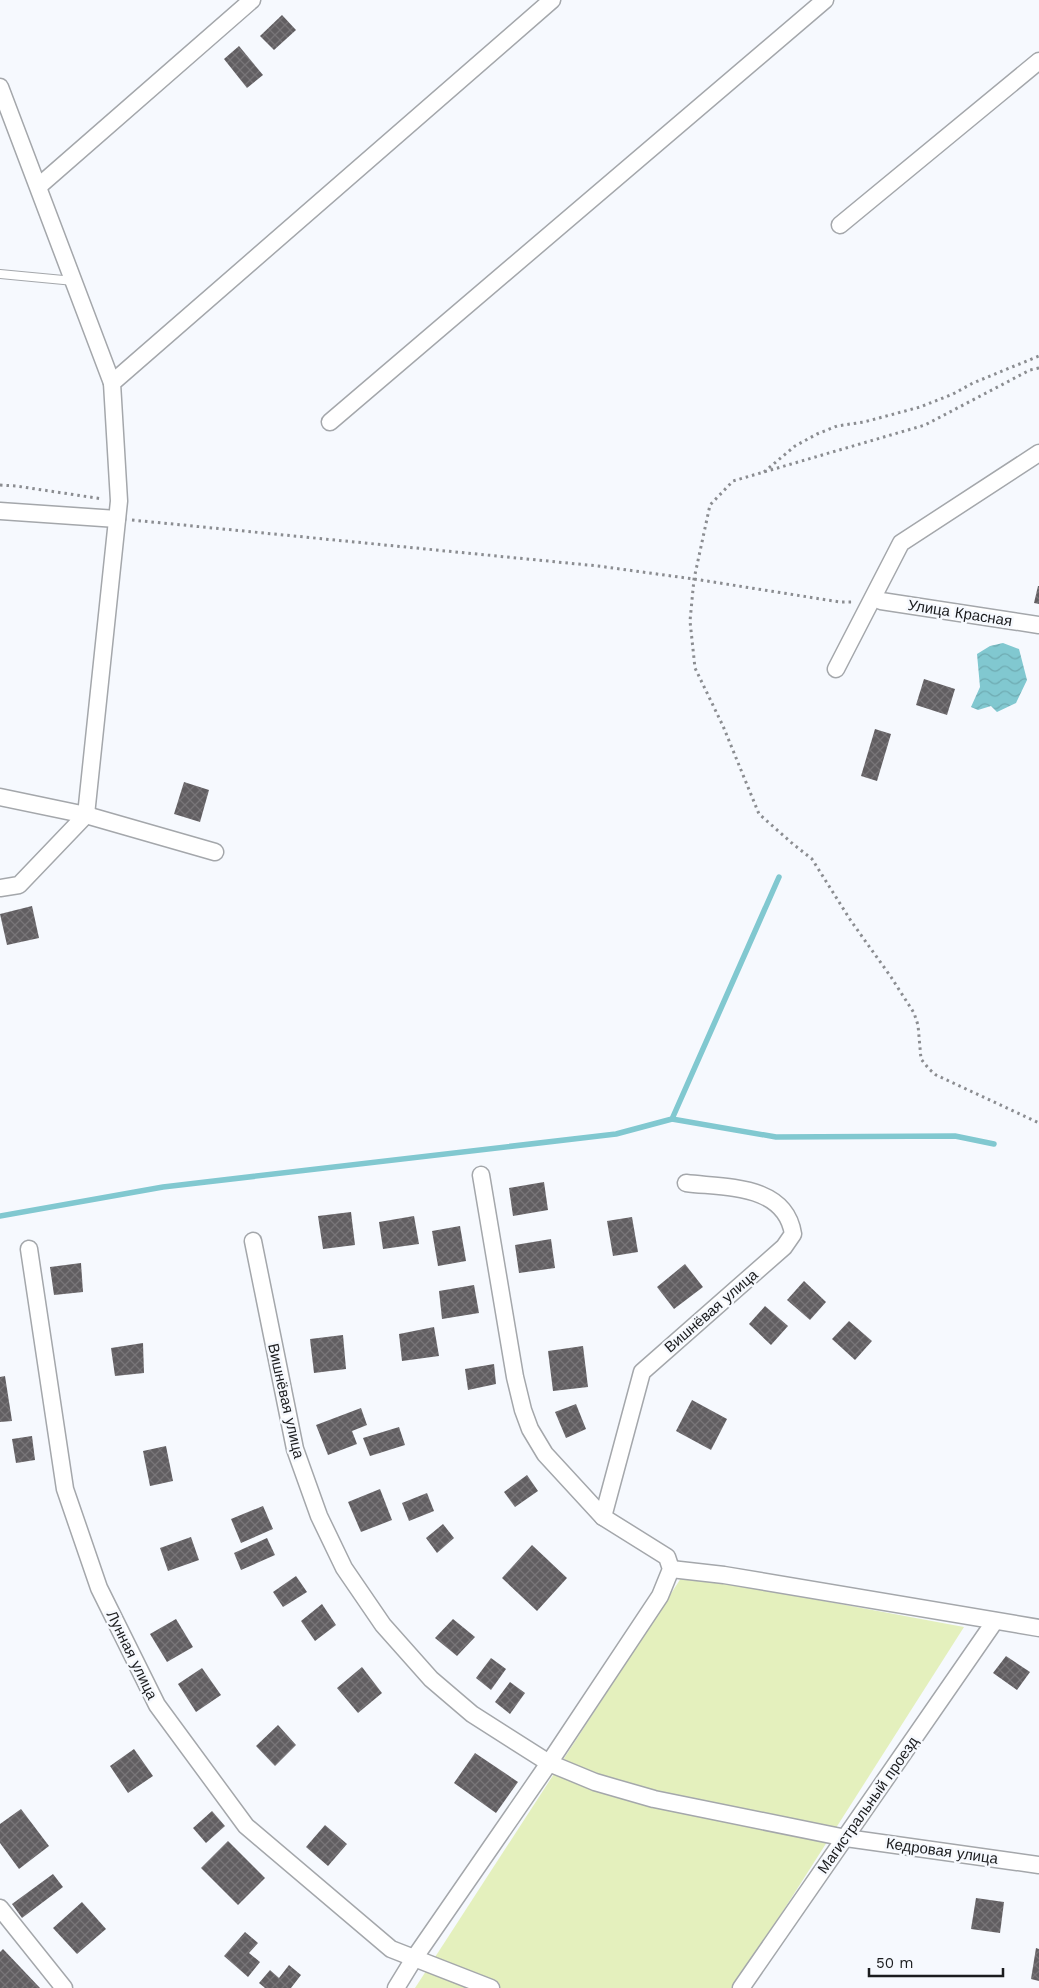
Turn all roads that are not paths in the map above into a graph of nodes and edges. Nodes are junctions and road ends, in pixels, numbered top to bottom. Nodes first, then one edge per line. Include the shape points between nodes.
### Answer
1 (252, 0) edge
2 (552, 0) edge
3 (825, 0) edge
4 (1039, 61) edge
5 (0, 87) edge
6 (38, 186) junction
7 (840, 225) dead end
8 (0, 274) edge
9 (74, 281) junction
10 (112, 383) junction
11 (330, 422) dead end
12 (1039, 453) edge
13 (0, 511) edge
14 (117, 519) junction
15 (876, 601) junction
16 (1039, 626) edge
17 (836, 669) dead end
18 (0, 797) edge
19 (86, 816) junction
20 (215, 852) dead end
21 (0, 888) edge
22 (481, 1175) dead end
23 (686, 1183) dead end
24 (253, 1241) dead end
25 (29, 1248) dead end
26 (603, 1517) junction
27 (671, 1569) junction
28 (995, 1621) junction
29 (1039, 1628) edge
30 (549, 1763) junction
31 (846, 1838) junction
32 (1039, 1865) edge
33 (0, 1908) edge
34 (415, 1957) junction
35 (64, 1988) edge
36 (396, 1988) edge
37 (491, 1988) edge
38 (741, 1988) edge

1 - 6 street
2 - 10 street
3 - 11 street
4 - 7 street
5 - 6 street
6 - 9 street
8 - 9 lane
9 - 10 street
10 - 14 street via 119,501
12 - 15 street via 901,543
13 - 14 street
14 - 19 street
15 - 16 street, Улица Красная
15 - 17 street
18 - 19 street
19 - 20 street
19 - 21 street via 19,885
22 - 26 street via 523,1410 545,1454
23 - 26 street, Вишнёвая улица via 745,1190 768,1197 784,1210 791,1221 792,1234 784,1247 642,1372
24 - 30 street, Вишнёвая улица via 295,1449 319,1516 344,1568 383,1625 431,1679 472,1714
25 - 34 street, Лунная улица via 66,1489 99,1588 157,1705 246,1826 392,1949
26 - 27 street via 667,1557
27 - 28 street
27 - 30 street via 660,1596
28 - 29 street
28 - 31 street, Магистральный проезд
30 - 31 street, Вишнёвая улица via 595,1782 654,1799
30 - 34 street
31 - 32 street, Кедровая улица
31 - 38 street, Магистральный проезд
33 - 35 street
34 - 36 street
34 - 37 street, Лунная улица

